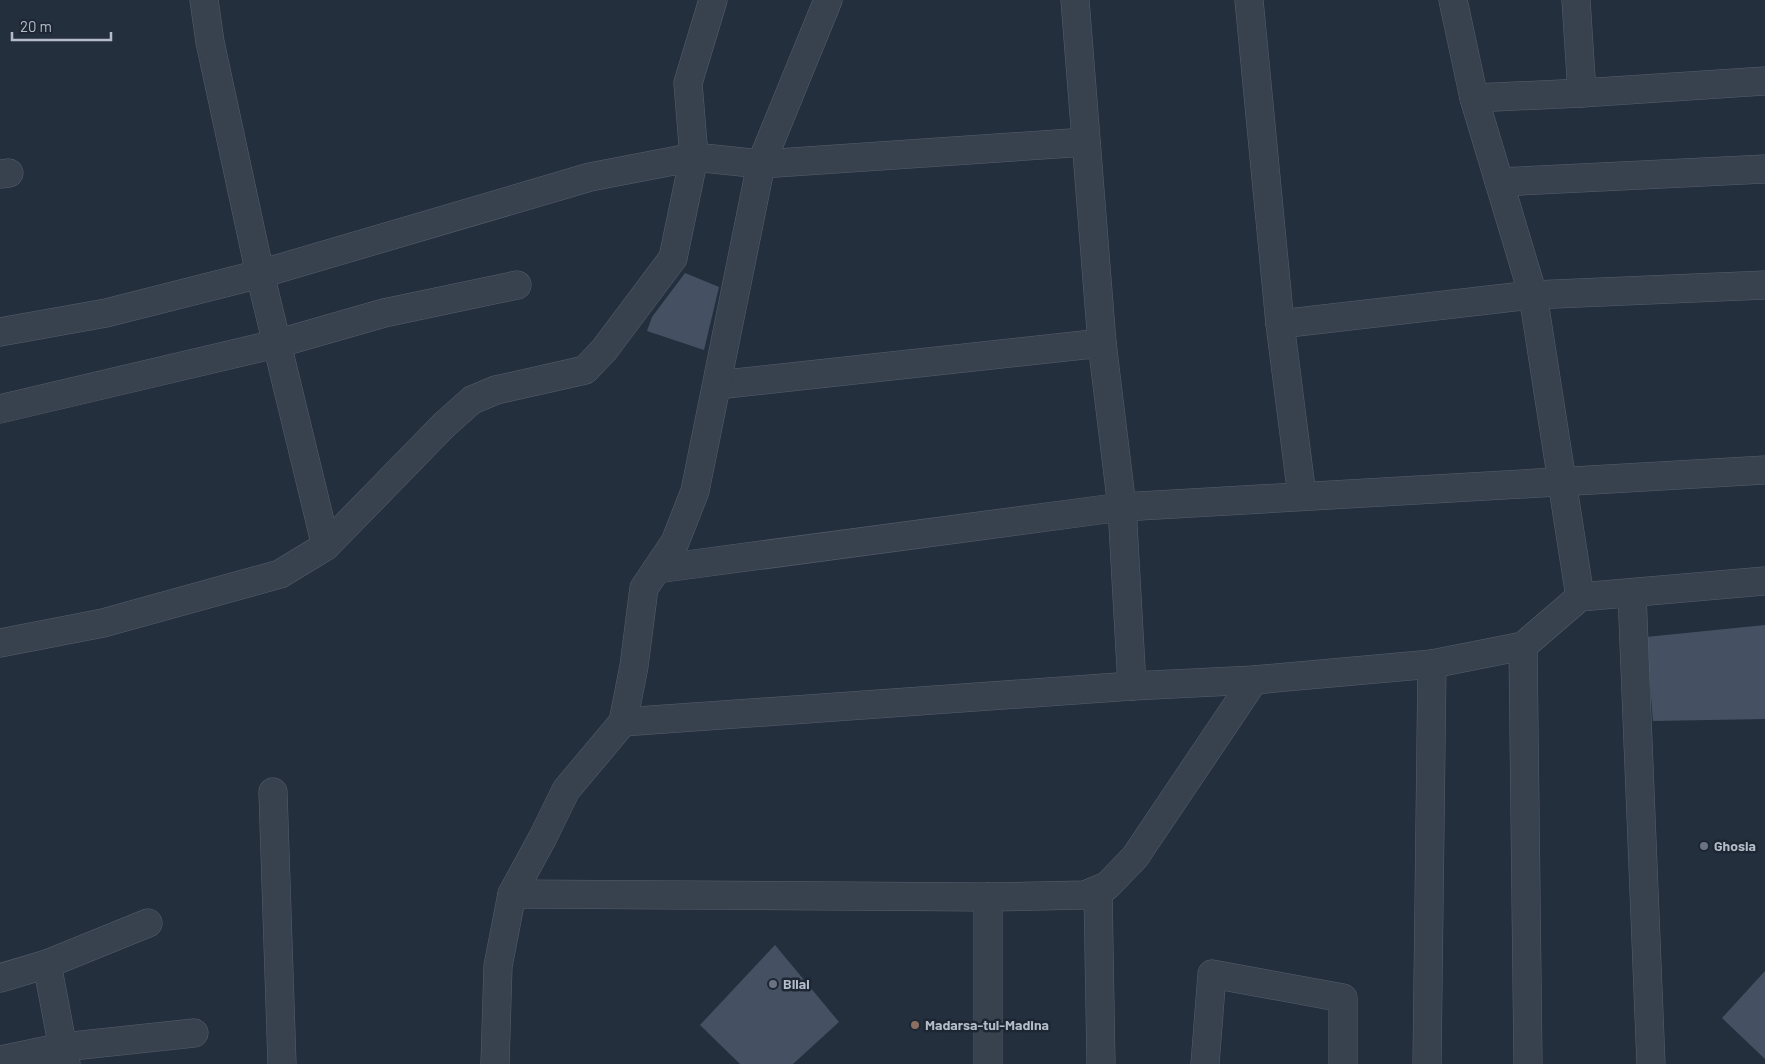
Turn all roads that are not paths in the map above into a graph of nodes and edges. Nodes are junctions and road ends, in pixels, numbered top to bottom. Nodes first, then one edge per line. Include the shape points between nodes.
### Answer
1 (204, 0) edge
2 (713, 0) edge
3 (828, 0) edge
4 (1074, 0) edge
5 (1249, 0) edge
6 (1453, 0) edge
7 (1576, 0) edge
8 (1765, 81) edge
9 (1582, 94) junction
10 (1474, 98) junction
11 (1086, 142) junction
12 (694, 157) junction
13 (761, 164) junction
14 (1765, 168) edge
15 (1499, 182) junction
16 (260, 274) junction
17 (517, 285) dead end
18 (1765, 285) edge
19 (1533, 295) junction
20 (1280, 324) junction
21 (0, 332) edge
22 (1102, 343) junction
23 (276, 344) junction
24 (717, 384) junction
25 (0, 409) edge
26 (1765, 470) edge
27 (1562, 483) junction
28 (1302, 496) junction
29 (1122, 507) junction
30 (326, 546) junction
31 (657, 569) junction
32 (1765, 581) edge
33 (1632, 592) junction
34 (1580, 597) junction
35 (0, 643) edge
36 (1523, 646) junction
37 (1432, 664) junction
38 (1254, 680) junction
39 (1132, 686) junction
40 (623, 722) junction
41 (273, 792) dead end
42 (1098, 890) junction
43 (512, 894) junction
44 (988, 897) junction
45 (148, 923) dead end
46 (47, 964) junction
47 (0, 978) edge
48 (194, 1033) dead end
49 (65, 1055) edge
50 (0, 1060) edge
51 (282, 1064) edge
52 (495, 1064) edge
53 (988, 1064) edge
54 (1101, 1064) edge
55 (1205, 1064) edge
56 (1343, 1064) edge
57 (1428, 1064) edge
58 (1528, 1064) edge
59 (1651, 1064) edge

1 - 16 street via 210,42
2 - 12 street via 688,83
3 - 13 street
4 - 11 street
5 - 20 street
6 - 10 street
7 - 9 street
8 - 9 street
9 - 10 street
10 - 15 street
11 - 13 street
11 - 22 street
12 - 13 street
12 - 16 street via 590,177
12 - 30 street via 673,258 604,350 585,370 496,390 472,400
13 - 24 street
14 - 15 street
15 - 19 street
16 - 21 street via 106,313
16 - 23 street
17 - 23 street via 384,312
18 - 19 street
19 - 20 street
19 - 27 street
20 - 28 street
22 - 24 street
22 - 29 street
23 - 25 street
23 - 30 street
24 - 31 street via 695,491 675,542
26 - 27 street
27 - 28 street
27 - 34 street
28 - 29 street
29 - 31 street
29 - 39 street
30 - 35 street via 280,574 104,624
31 - 40 street via 644,588
32 - 33 street
33 - 34 street
33 - 59 street
34 - 36 street
36 - 37 street
36 - 58 street
37 - 38 street
37 - 57 street
38 - 39 street
38 - 42 street via 1135,858 1107,886
39 - 40 street
40 - 43 street via 566,790
41 - 51 street
42 - 44 street via 1085,895
42 - 54 street
43 - 44 street
43 - 52 street via 498,966
44 - 53 street
45 - 46 street
46 - 47 street
46 - 49 street
48 - 49 street
49 - 50 street
55 - 56 street via 1212,974 1343,998

